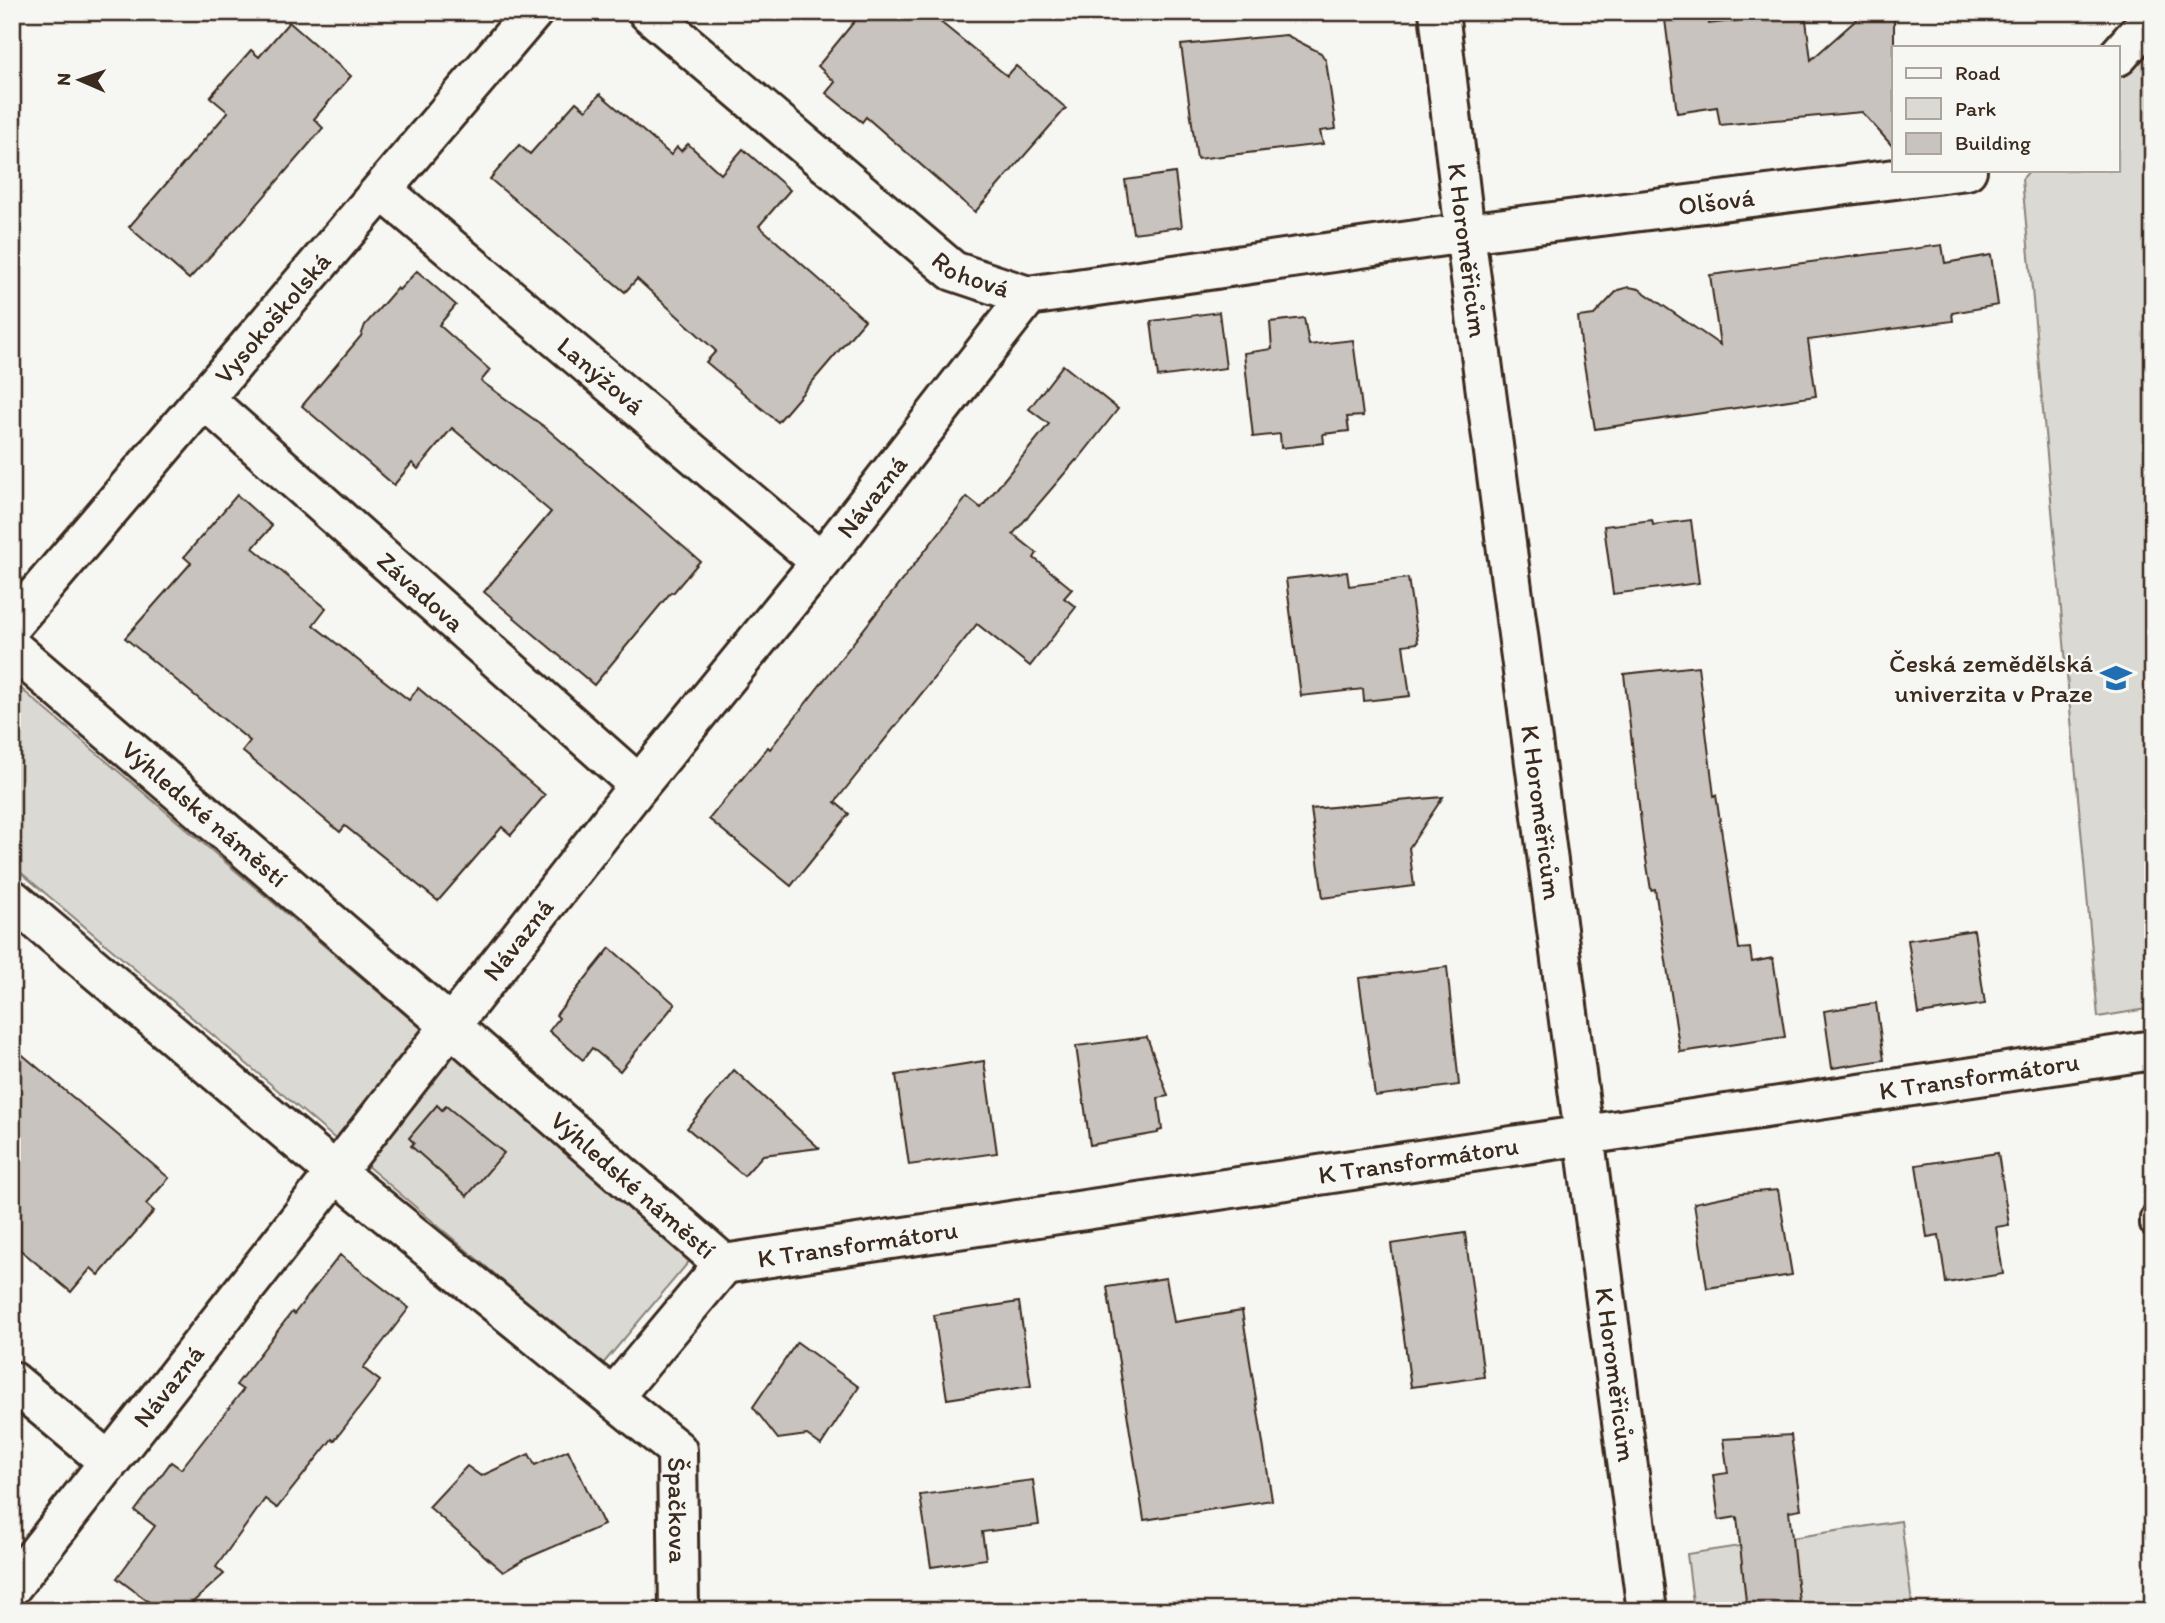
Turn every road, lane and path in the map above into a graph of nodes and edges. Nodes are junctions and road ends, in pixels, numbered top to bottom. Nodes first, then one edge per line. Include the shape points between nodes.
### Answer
1 (533, 12) edge
2 (648, 12) edge
3 (1439, 12) edge
4 (2153, 16) edge
5 (2120, 53) edge
6 (1951, 172) edge
7 (382, 190) junction
8 (1465, 233) junction
9 (1028, 296) junction
10 (204, 399) junction
11 (821, 562) junction
12 (12, 624) edge
13 (12, 648) edge
14 (639, 785) junction
15 (12, 899) edge
16 (452, 1026) junction
17 (2153, 1050) edge
18 (1584, 1135) junction
19 (336, 1173) junction
20 (2153, 1218) edge
21 (2153, 1224) edge
22 (724, 1264) junction
23 (12, 1381) edge
24 (612, 1397) junction
25 (108, 1461) junction
26 (12, 1586) edge
27 (679, 1611) edge
28 (1647, 1611) edge

1 - 7 street, Vysokoškolská
2 - 9 street, Rohová via 953,271
3 - 8 street, K Horoměřicům
4 - 5 street
6 - 8 street, Olšová
7 - 10 street, Vysokoškolská
7 - 11 street, Lanýžová
8 - 9 street, Rohová
8 - 18 street, K Horoměřicům
9 - 11 street, Návazná
10 - 12 street, Vysokoškolská
10 - 14 street, Závadova
11 - 14 street, Návazná
13 - 16 street, Výhledské náměstí
14 - 16 street, Návazná
15 - 19 street
16 - 19 street, Návazná
16 - 22 street, Výhledské náměstí
17 - 18 street, K Transformátoru
18 - 22 street, K Transformátoru
18 - 28 street, K Horoměřicům
19 - 24 street
19 - 25 street, Návazná
20 - 21 lane
22 - 24 street, Výhledské náměstí
23 - 25 street
24 - 27 street, Špačkova via 677,1450
25 - 26 street, Návazná

